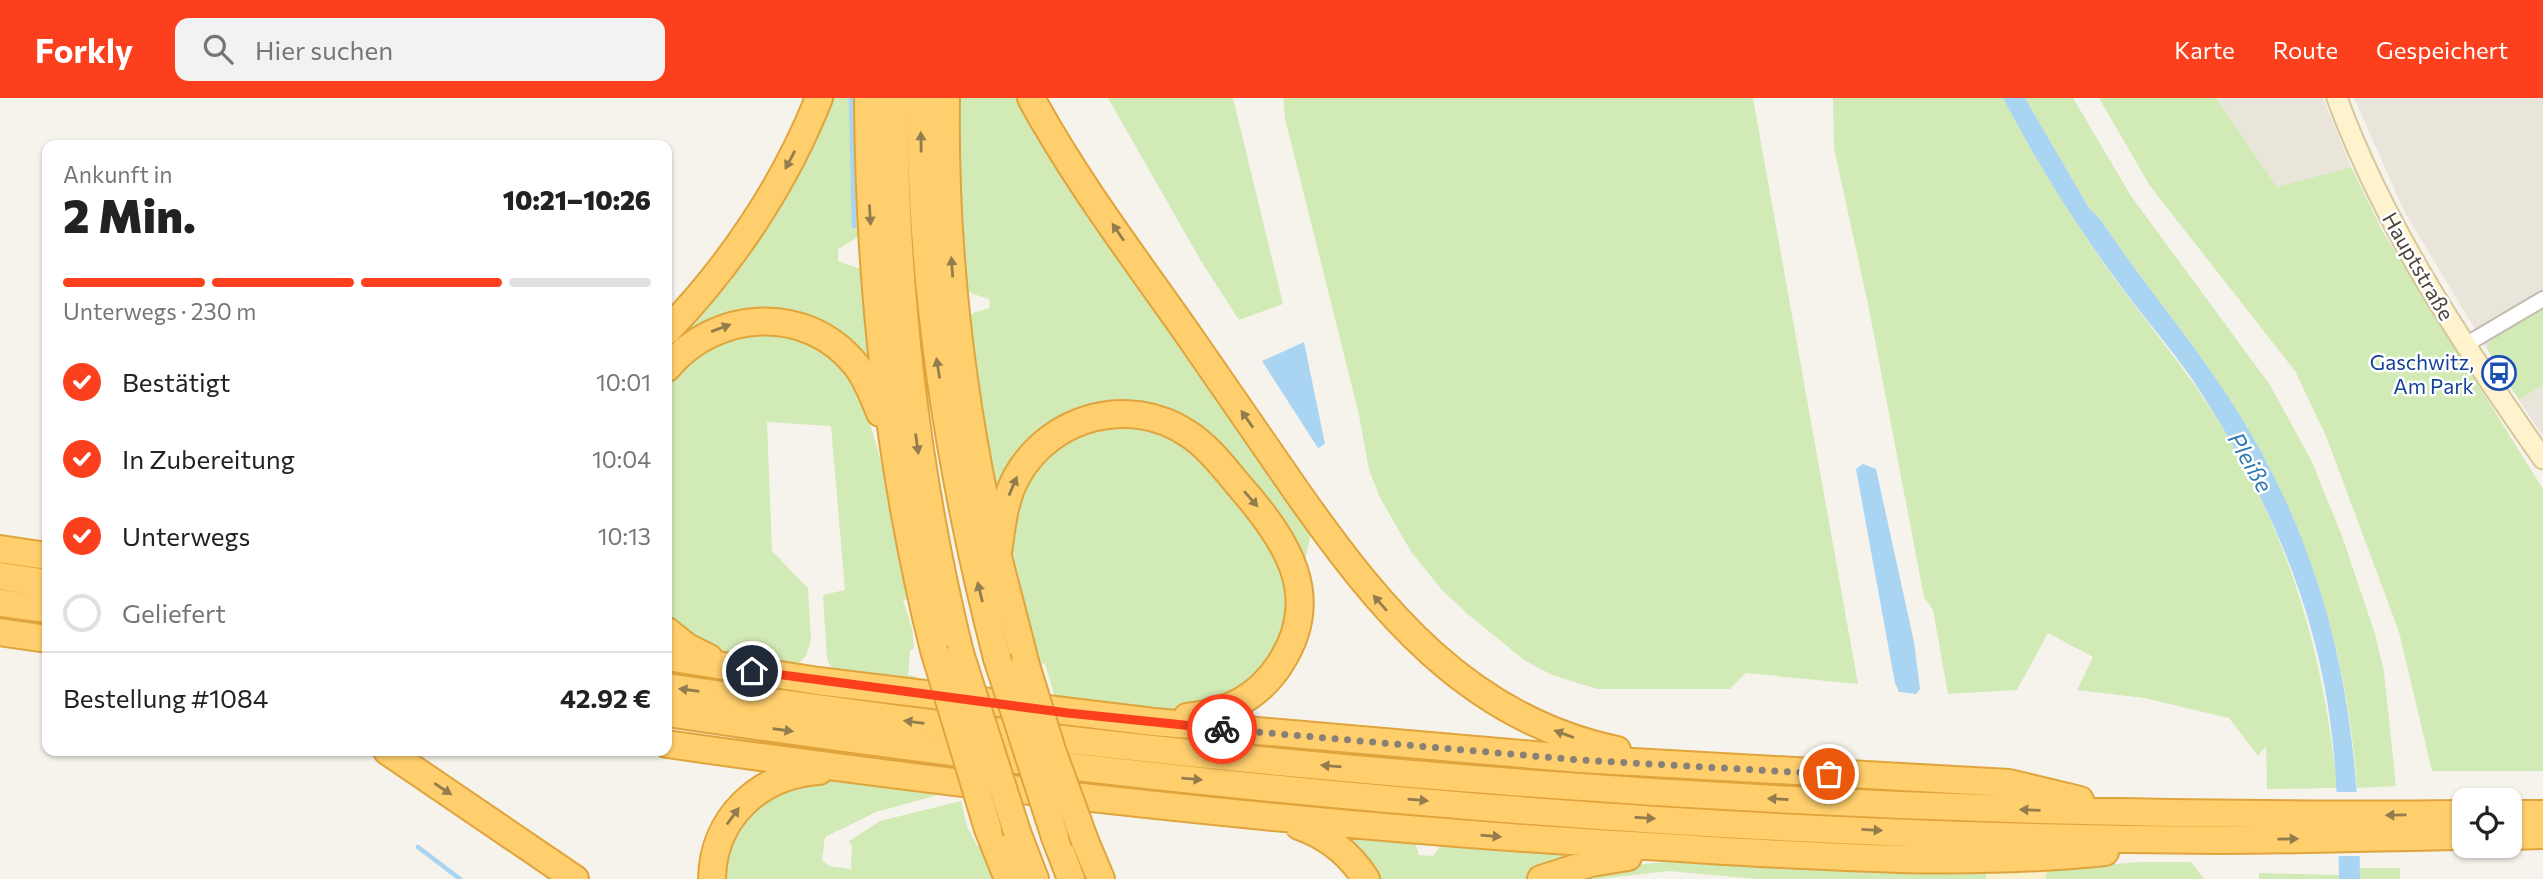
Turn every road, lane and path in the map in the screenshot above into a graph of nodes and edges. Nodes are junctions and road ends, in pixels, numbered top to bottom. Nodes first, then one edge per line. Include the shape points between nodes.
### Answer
1 (819, 98) edge
2 (868, 98) edge
3 (894, 98) edge
4 (920, 98) edge
5 (946, 98) edge
6 (1031, 98) edge
7 (2337, 98) edge
8 (2543, 299) edge
9 (672, 325) edge
10 (2465, 345) junction
11 (672, 363) edge
12 (891, 435) junction
13 (2543, 459) edge
14 (0, 548) edge
15 (42, 550) edge
16 (998, 552) junction
17 (42, 555) edge
18 (0, 576) edge
19 (42, 582) edge
20 (0, 603) edge
21 (42, 608) edge
22 (0, 632) edge
23 (672, 635) edge
24 (42, 638) edge
25 (672, 658) edge
26 (730, 668) junction
27 (672, 688) edge
28 (672, 714) edge
29 (1154, 722) junction
30 (672, 745) edge
31 (394, 756) edge
32 (1726, 769) junction
33 (880, 772) junction
34 (2122, 812) junction
35 (2522, 814) edge
36 (2543, 814) edge
37 (1253, 815) junction
38 (2452, 815) edge
39 (2220, 827) junction
40 (2543, 835) edge
41 (2452, 836) edge
42 (2522, 836) edge
43 (2186, 839) junction
44 (1712, 850) junction
45 (1003, 872) edge
46 (575, 879) edge
47 (712, 879) edge
48 (1035, 879) edge
49 (1071, 879) edge
50 (1101, 879) edge
51 (1366, 879) edge
52 (1541, 879) edge

1 -> 9 highway via 755,221
2 -> 12 highway via 877,318
3 -> 48 highway, bridge via 900,274 917,447 960,653
49 -> 4 highway, bridge via 997,658 976,579 935,352 925,260
16 -> 5 highway via 977,454 955,304
32 -> 6 highway via 1614,749 1542,726 1472,687 1412,637 1321,526 1076,171
7 - 10 main road, Hauptstraße via 2386,209
8 - 10 street
10 - 13 main road, Hauptstraße
11 -> 12 highway via 698,339 726,326 770,321 802,327 831,342 855,364
12 - 45 highway, bridge via 934,650
14 - 15 highway
14 - 17 highway
16 -> 29 highway via 1016,477 1034,452 1070,425 1114,414 1143,415 1171,424 1207,448 1289,552 1298,582 1296,628 1277,670 1248,699 1208,715
16 - 50 highway, bridge via 1052,750
18 - 19 highway
20 - 21 highway
22 - 24 highway
23 - 26 highway
25 - 26 highway
26 - 29 highway
34 -> 27 highway via 1886,805 1480,780 1128,747
28 -> 43 highway via 1124,772 1474,806 1880,830
29 - 32 highway
30 - 33 highway
31 -> 46 highway
32 - 34 highway via 2009,783
33 - 37 highway
47 -> 33 highway via 724,828 742,804 765,785 807,772
34 - 39 highway
35 - 36 highway
37 -> 44 highway via 1532,840
37 - 51 highway via 1326,838 1350,857
38 -> 39 highway
39 -> 41 highway
39 - 43 highway
40 - 42 highway
43 - 44 highway via 2103,853 2008,860
44 - 52 highway via 1591,863

